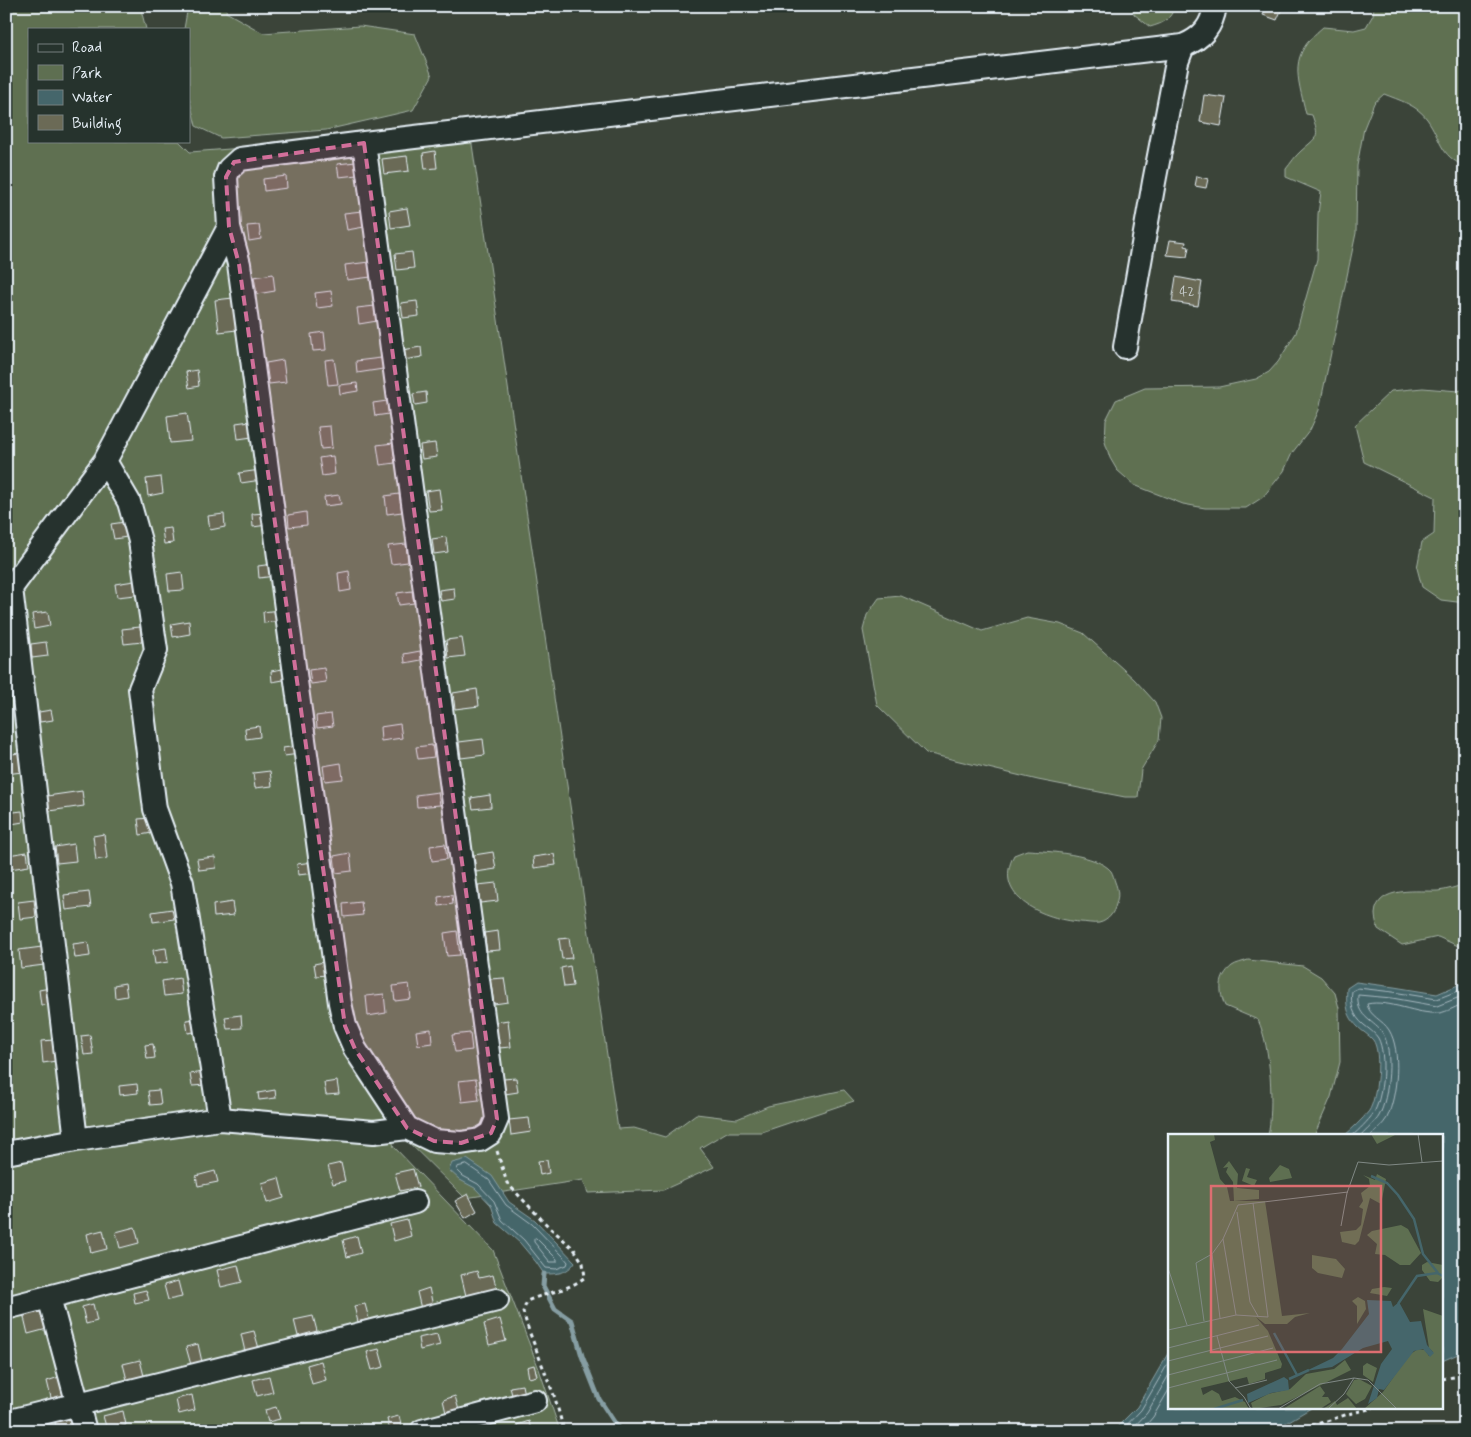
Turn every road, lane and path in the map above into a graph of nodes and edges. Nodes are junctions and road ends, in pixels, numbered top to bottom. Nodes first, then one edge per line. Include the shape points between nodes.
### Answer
1 (1215, 6) edge
2 (1184, 46) junction
3 (364, 143) junction
4 (229, 228) junction
5 (1125, 348) dead end
6 (105, 461) junction
7 (9, 590) edge
8 (220, 1119) junction
9 (407, 1128) junction
10 (491, 1133) junction
11 (76, 1140) junction
12 (6, 1153) edge
13 (415, 1202) dead end
14 (49, 1297) junction
15 (497, 1300) dead end
16 (6, 1308) edge
17 (1465, 1375) edge
18 (1444, 1379) edge
19 (535, 1401) dead end
20 (77, 1404) junction
21 (1365, 1410) edge
22 (6, 1422) edge
23 (85, 1431) edge
24 (422, 1431) edge
25 (564, 1431) edge
26 (1296, 1431) edge

1 - 2 street via 1208,29 1194,42
2 - 3 street
2 - 5 street via 1177,62
3 - 4 street via 234,162 226,177
3 - 10 street via 497,1118
4 - 6 street
4 - 9 street via 239,264 340,1003 355,1049
6 - 7 street
6 - 8 street via 129,502 140,542 156,650 140,689 155,808 182,883
7 - 11 street
8 - 9 street via 374,1132
8 - 11 street
9 - 10 street via 434,1141 462,1144 480,1140
10 - 25 path via 507,1183 574,1249 583,1264 585,1277 559,1292 527,1301 524,1312
11 - 12 street
13 - 14 street
14 - 16 street
14 - 20 street
15 - 20 street
17 - 18 path
19 - 24 street
20 - 22 street
20 - 23 street
21 - 26 path

